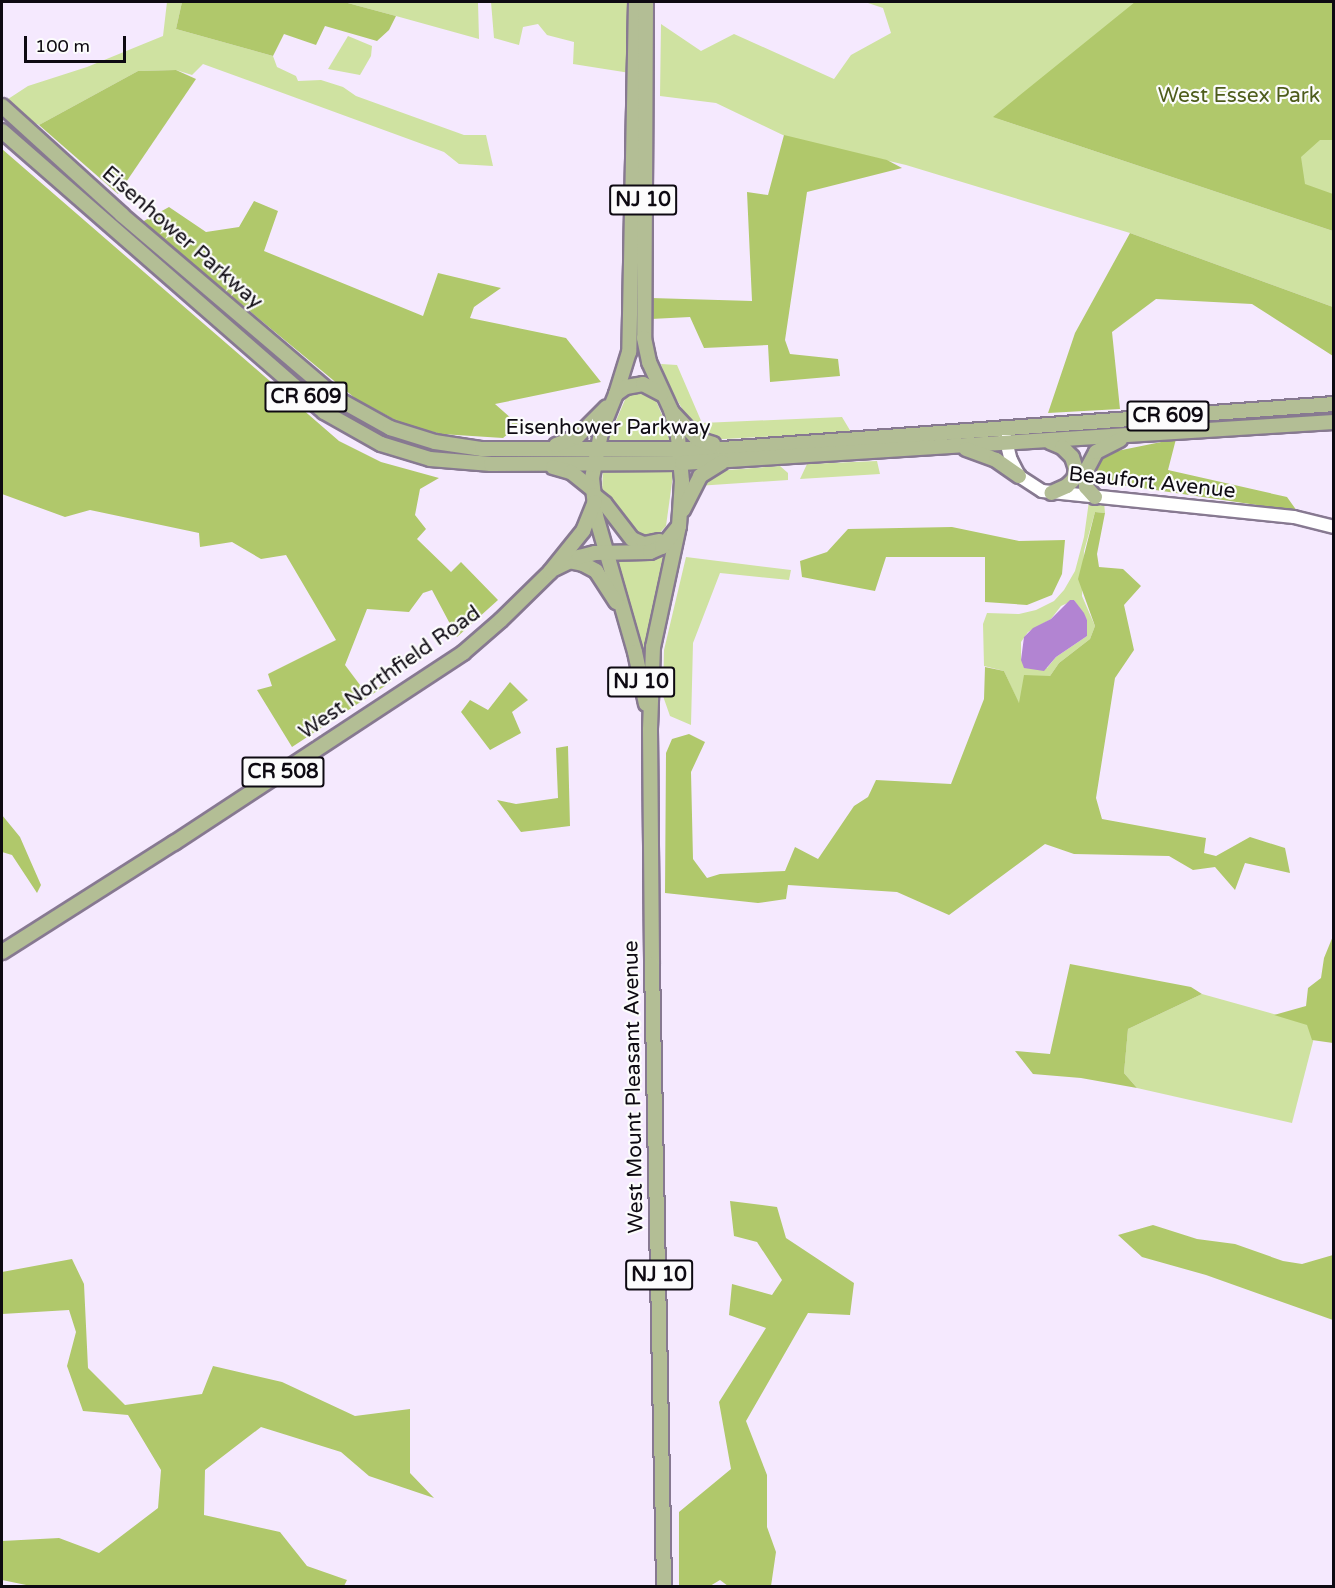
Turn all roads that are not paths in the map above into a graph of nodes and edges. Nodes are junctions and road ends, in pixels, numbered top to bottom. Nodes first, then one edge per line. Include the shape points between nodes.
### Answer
1 (636, 2) edge
2 (646, 2) edge
3 (2, 106) edge
4 (2, 131) edge
5 (662, 394) junction
6 (615, 397) junction
7 (1334, 404) edge
8 (670, 410) junction
9 (1334, 422) edge
10 (1003, 429) junction
11 (1131, 436) junction
12 (1050, 441) junction
13 (1006, 444) junction
14 (958, 447) junction
15 (723, 455) junction
16 (595, 456) junction
17 (681, 456) junction
18 (541, 457) junction
19 (1019, 476) junction
20 (1051, 493) junction
21 (594, 496) junction
22 (1095, 497) junction
23 (680, 521) junction
24 (1334, 527) edge
25 (665, 542) junction
26 (606, 553) junction
27 (568, 561) junction
28 (550, 572) junction
29 (623, 611) junction
30 (650, 730) junction
31 (2, 952) edge
32 (664, 1587) edge

1 - 6 main road, NJ 10 via 631,327 629,352
2 - 5 main road, NJ 10 via 644,338 648,362
3 - 18 main road, Eisenhower Parkway / CR 609 via 122,215 348,405 390,428 435,442
4 - 18 main road, Eisenhower Parkway / CR 609 via 309,400 357,433 430,459 462,463
5 - 6 main road via 643,384 626,387
5 - 8 main road, NJ 10
6 - 16 main road, NJ 10
6 - 18 main road via 577,437
7 - 10 main road, Eisenhower Parkway / CR 609
8 - 15 main road via 697,439
8 - 17 main road, NJ 10
9 - 11 main road, Eisenhower Parkway / CR 609
10 - 13 street
10 - 15 main road, Eisenhower Parkway / CR 609
11 - 12 main road, Eisenhower Parkway / CR 609
11 - 22 main road via 1109,445 1090,460 1085,481
12 - 13 main road, Eisenhower Parkway / CR 609
12 - 20 main road via 1072,457 1076,469 1067,486
13 - 14 main road, Eisenhower Parkway / CR 609
13 - 19 street
14 - 15 main road, Eisenhower Parkway / CR 609
14 - 19 main road via 996,460
15 - 17 main road, Eisenhower Parkway / CR 609
15 - 23 main road via 700,476
16 - 17 main road, Eisenhower Parkway / CR 609
16 - 18 main road, Eisenhower Parkway / CR 609
16 - 21 main road, NJ 10
17 - 23 main road, NJ 10
18 - 21 main road via 571,472
19 - 20 street, Beaufort Avenue
20 - 22 street, Beaufort Avenue
21 - 25 main road via 632,539 644,544
21 - 26 main road, West Mount Pleasant Avenue / NJ 10
21 - 28 main road, CR 508 via 583,531
22 - 24 street, Beaufort Avenue via 1294,517
23 - 25 main road, CR 508
23 - 30 main road, West Mount Pleasant Avenue / NJ 10 via 653,647
25 - 26 main road, CR 508 via 650,552
26 - 27 main road, CR 508
26 - 29 main road, West Mount Pleasant Avenue / NJ 10
27 - 28 main road, CR 508
27 - 29 main road via 596,571
28 - 31 main road, West Northfield Road / CR 508 via 463,653
29 - 30 main road, West Mount Pleasant Avenue / NJ 10
30 - 32 main road, West Mount Pleasant Avenue / NJ 10

